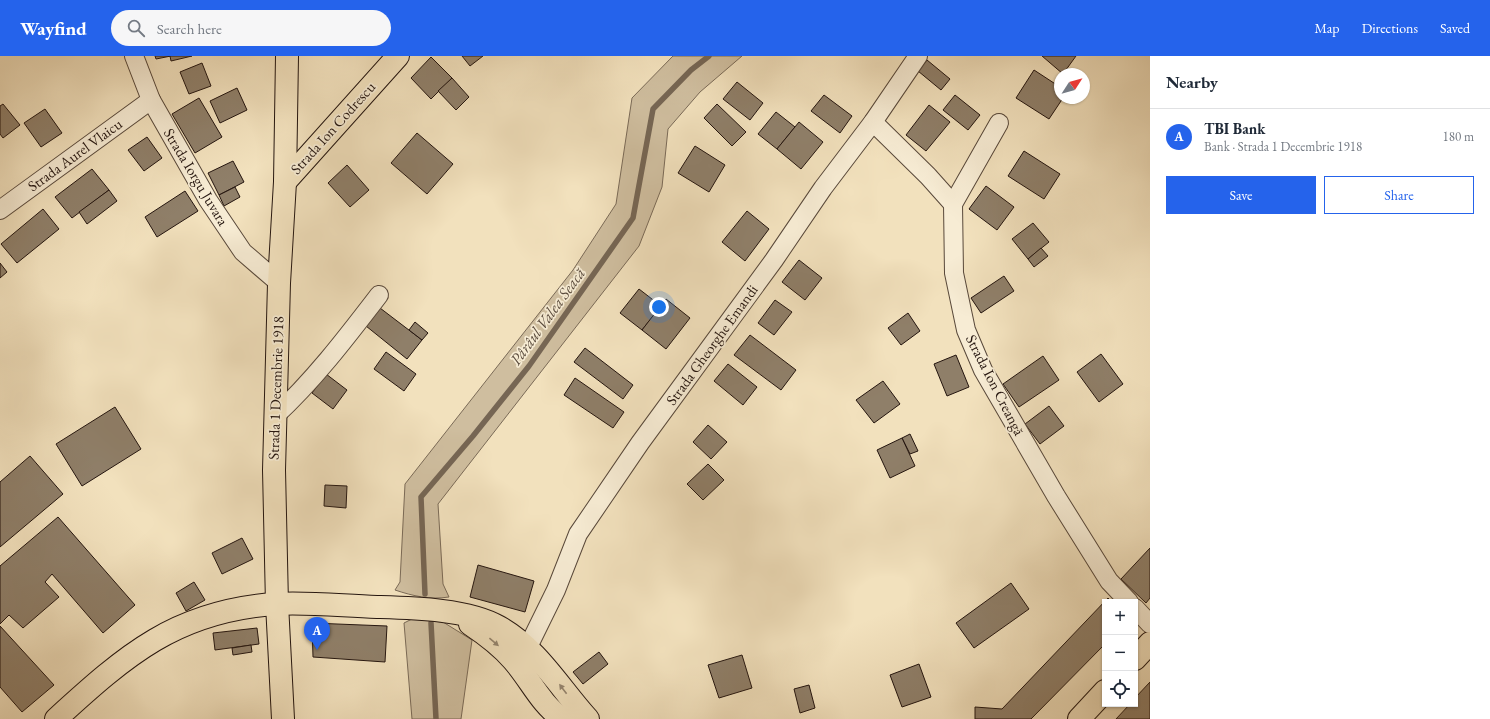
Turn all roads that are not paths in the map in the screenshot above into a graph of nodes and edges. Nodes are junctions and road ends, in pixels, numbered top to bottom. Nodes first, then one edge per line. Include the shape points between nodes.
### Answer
1 (134, 56) edge
2 (287, 56) edge
3 (398, 56) edge
4 (911, 59) edge
5 (151, 100) junction
6 (873, 122) junction
7 (999, 123) dead end
8 (285, 182) junction
9 (953, 204) junction
10 (0, 210) edge
11 (279, 283) junction
12 (379, 295) dead end
13 (274, 417) junction
14 (1126, 599) edge
15 (277, 604) junction
16 (1138, 611) edge
17 (450, 613) junction
18 (1150, 624) edge
19 (1150, 643) edge
20 (528, 647) junction
21 (1138, 656) edge
22 (1102, 694) edge
23 (56, 719) edge
24 (283, 719) edge
25 (563, 719) edge
26 (588, 719) edge
27 (1079, 719) edge

1 - 5 street, Strada Iorgu Juvara
2 - 8 main road, Strada 1 Decembrie 1918
3 - 8 main road, Strada Ion Codrescu
4 - 6 street, Strada Gheorghe Emandi
5 - 10 street, Strada Aurel Vlaicu
5 - 11 street, Strada Iorgu Juvara via 208,200 242,252
6 - 9 street
6 - 20 street, Strada Gheorghe Emandi via 640,443 578,534 556,590
7 - 9 street
8 - 11 main road, Strada 1 Decembrie 1918
9 - 14 street, Strada Ion Creangă via 954,273 966,330 1009,415 1084,544 1109,581
11 - 13 main road, Strada 1 Decembrie 1918
12 - 13 street via 323,367
13 - 15 main road, Strada 1 Decembrie 1918
15 - 17 main road via 399,608
15 - 23 main road via 217,613 164,633 116,667
15 - 24 main road, Strada 1 Decembrie 1918
16 - 18 street
17 - 20 main road via 486,620
17 -> 25 main road via 485,634 513,659 547,705
19 - 21 main road
26 -> 20 main road
22 - 27 main road

